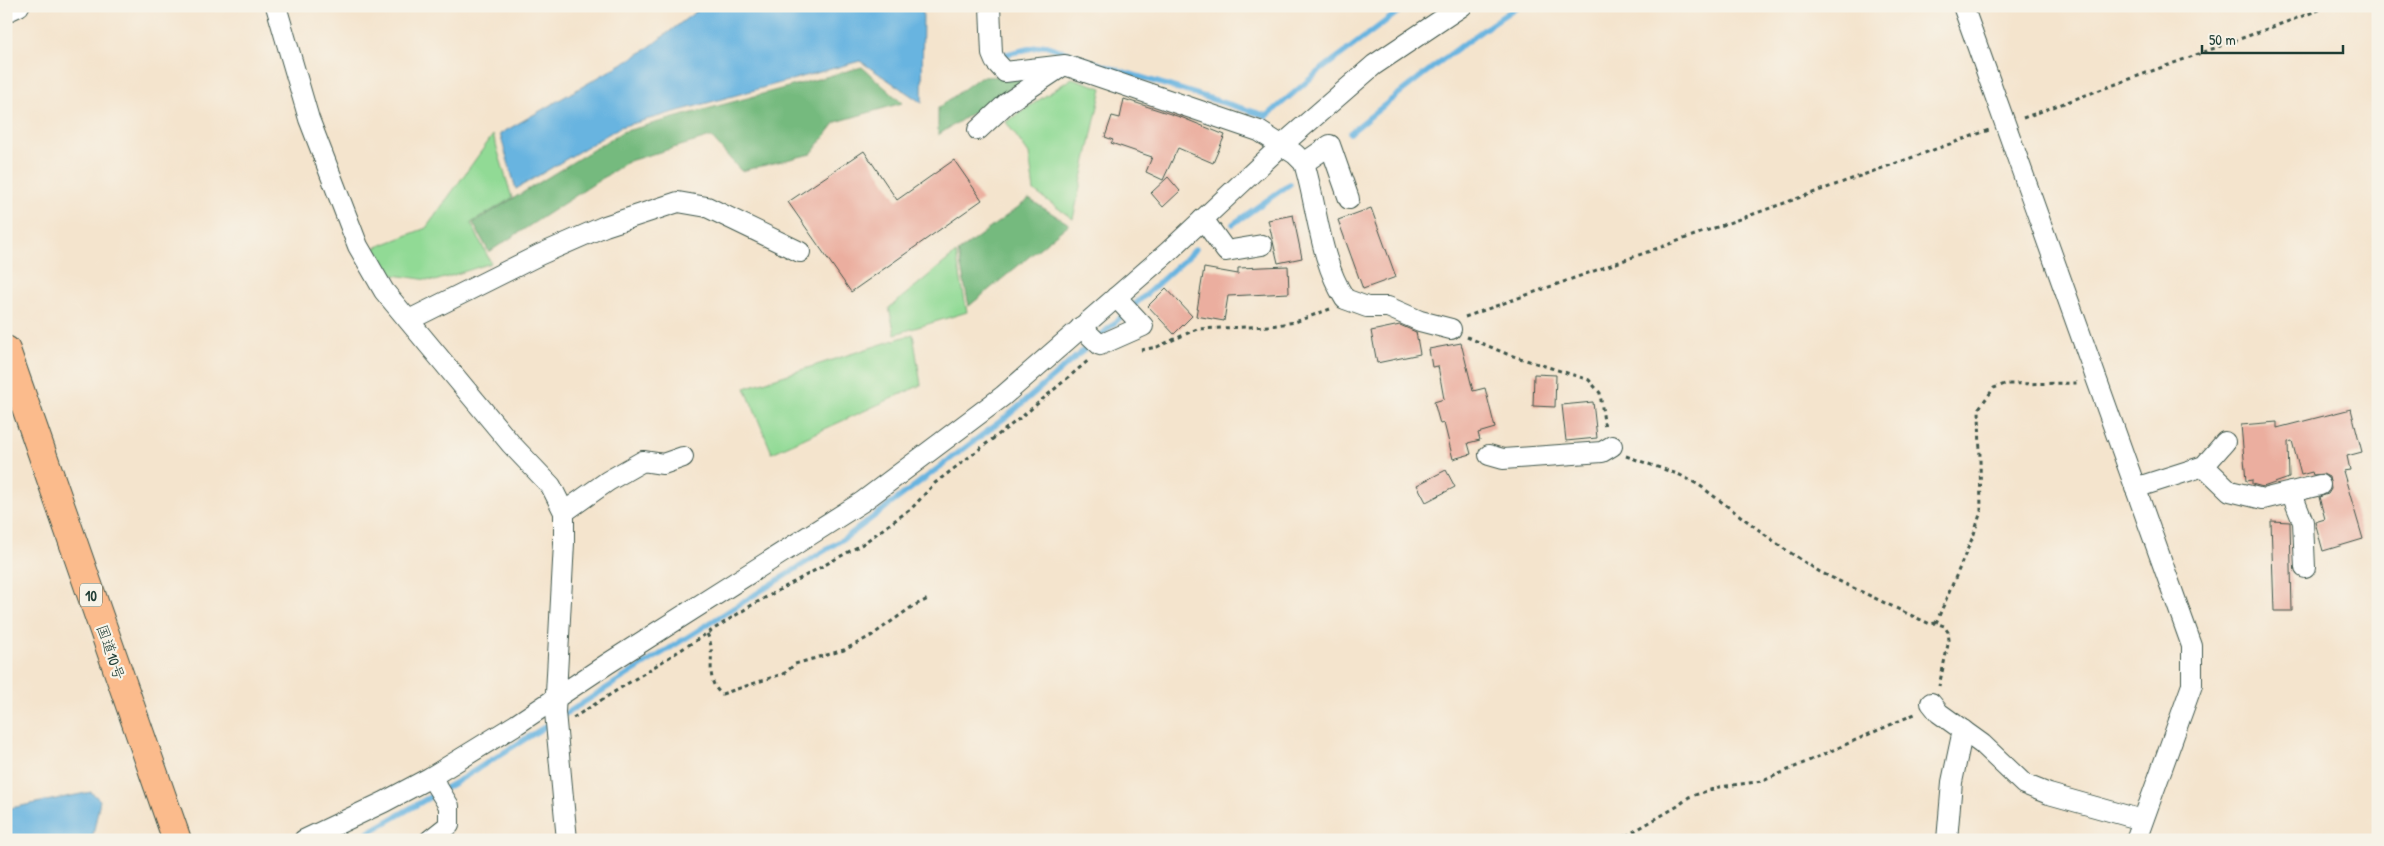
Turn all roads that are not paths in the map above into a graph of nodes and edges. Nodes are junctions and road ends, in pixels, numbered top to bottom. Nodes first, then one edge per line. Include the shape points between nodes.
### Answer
1 (19, 6) edge
2 (276, 6) edge
3 (990, 6) edge
4 (1462, 6) edge
5 (1963, 6) edge
6 (6, 12) edge
7 (1065, 65) junction
8 (978, 130) dead end
9 (1282, 145) junction
10 (1304, 163) junction
11 (1349, 199) dead end
12 (1203, 219) junction
13 (1262, 245) dead end
14 (800, 252) dead end
15 (1124, 305) junction
16 (409, 320) junction
17 (1451, 330) road end
18 (1092, 338) junction
19 (6, 350) edge
20 (2225, 442) dead end
21 (1612, 446) road end
22 (1489, 455) dead end
23 (683, 456) dead end
24 (2204, 466) junction
25 (2320, 485) dead end
26 (2135, 488) junction
27 (2291, 492) junction
28 (564, 512) junction
29 (2305, 568) dead end
30 (1931, 703) road end
31 (557, 717) junction
32 (1963, 730) junction
33 (438, 787) junction
34 (2142, 820) junction
35 (177, 840) edge
36 (304, 840) edge
37 (430, 840) edge
38 (567, 840) edge
39 (1947, 840) edge
40 (2136, 840) edge

1 - 6 street
2 - 16 street via 309,119 358,246 384,291
3 - 7 street via 992,54 1005,72
4 - 9 street via 1374,65
5 - 26 street
7 - 8 street via 1007,103
7 - 9 street via 1259,131
9 - 10 street
9 - 12 street
10 - 11 street via 1330,145
10 - 17 street via 1326,258 1345,299 1367,307 1388,308
12 - 13 street via 1226,251
12 - 15 street
14 - 16 street via 707,207 678,202 605,226 539,254
15 - 18 street
15 - 18 street via 1143,326
16 - 28 street via 511,444 551,486
18 - 31 street via 1002,396 862,502
19 - 35 highway, 国道10号 / 10
20 - 24 street
21 - 22 street via 1602,452 1503,459
23 - 28 street via 663,464 643,461
24 - 26 street
24 - 27 street via 2230,491 2245,496 2263,498
25 - 27 street
26 - 34 street via 2189,633 2194,658 2188,698
27 - 29 street via 2303,522
28 - 31 street
30 - 32 street
31 - 33 street
31 - 38 street
32 - 34 street via 2024,784
32 - 39 street via 1952,782
33 - 36 street via 384,802
33 - 37 street via 449,806 449,824
34 - 40 street

